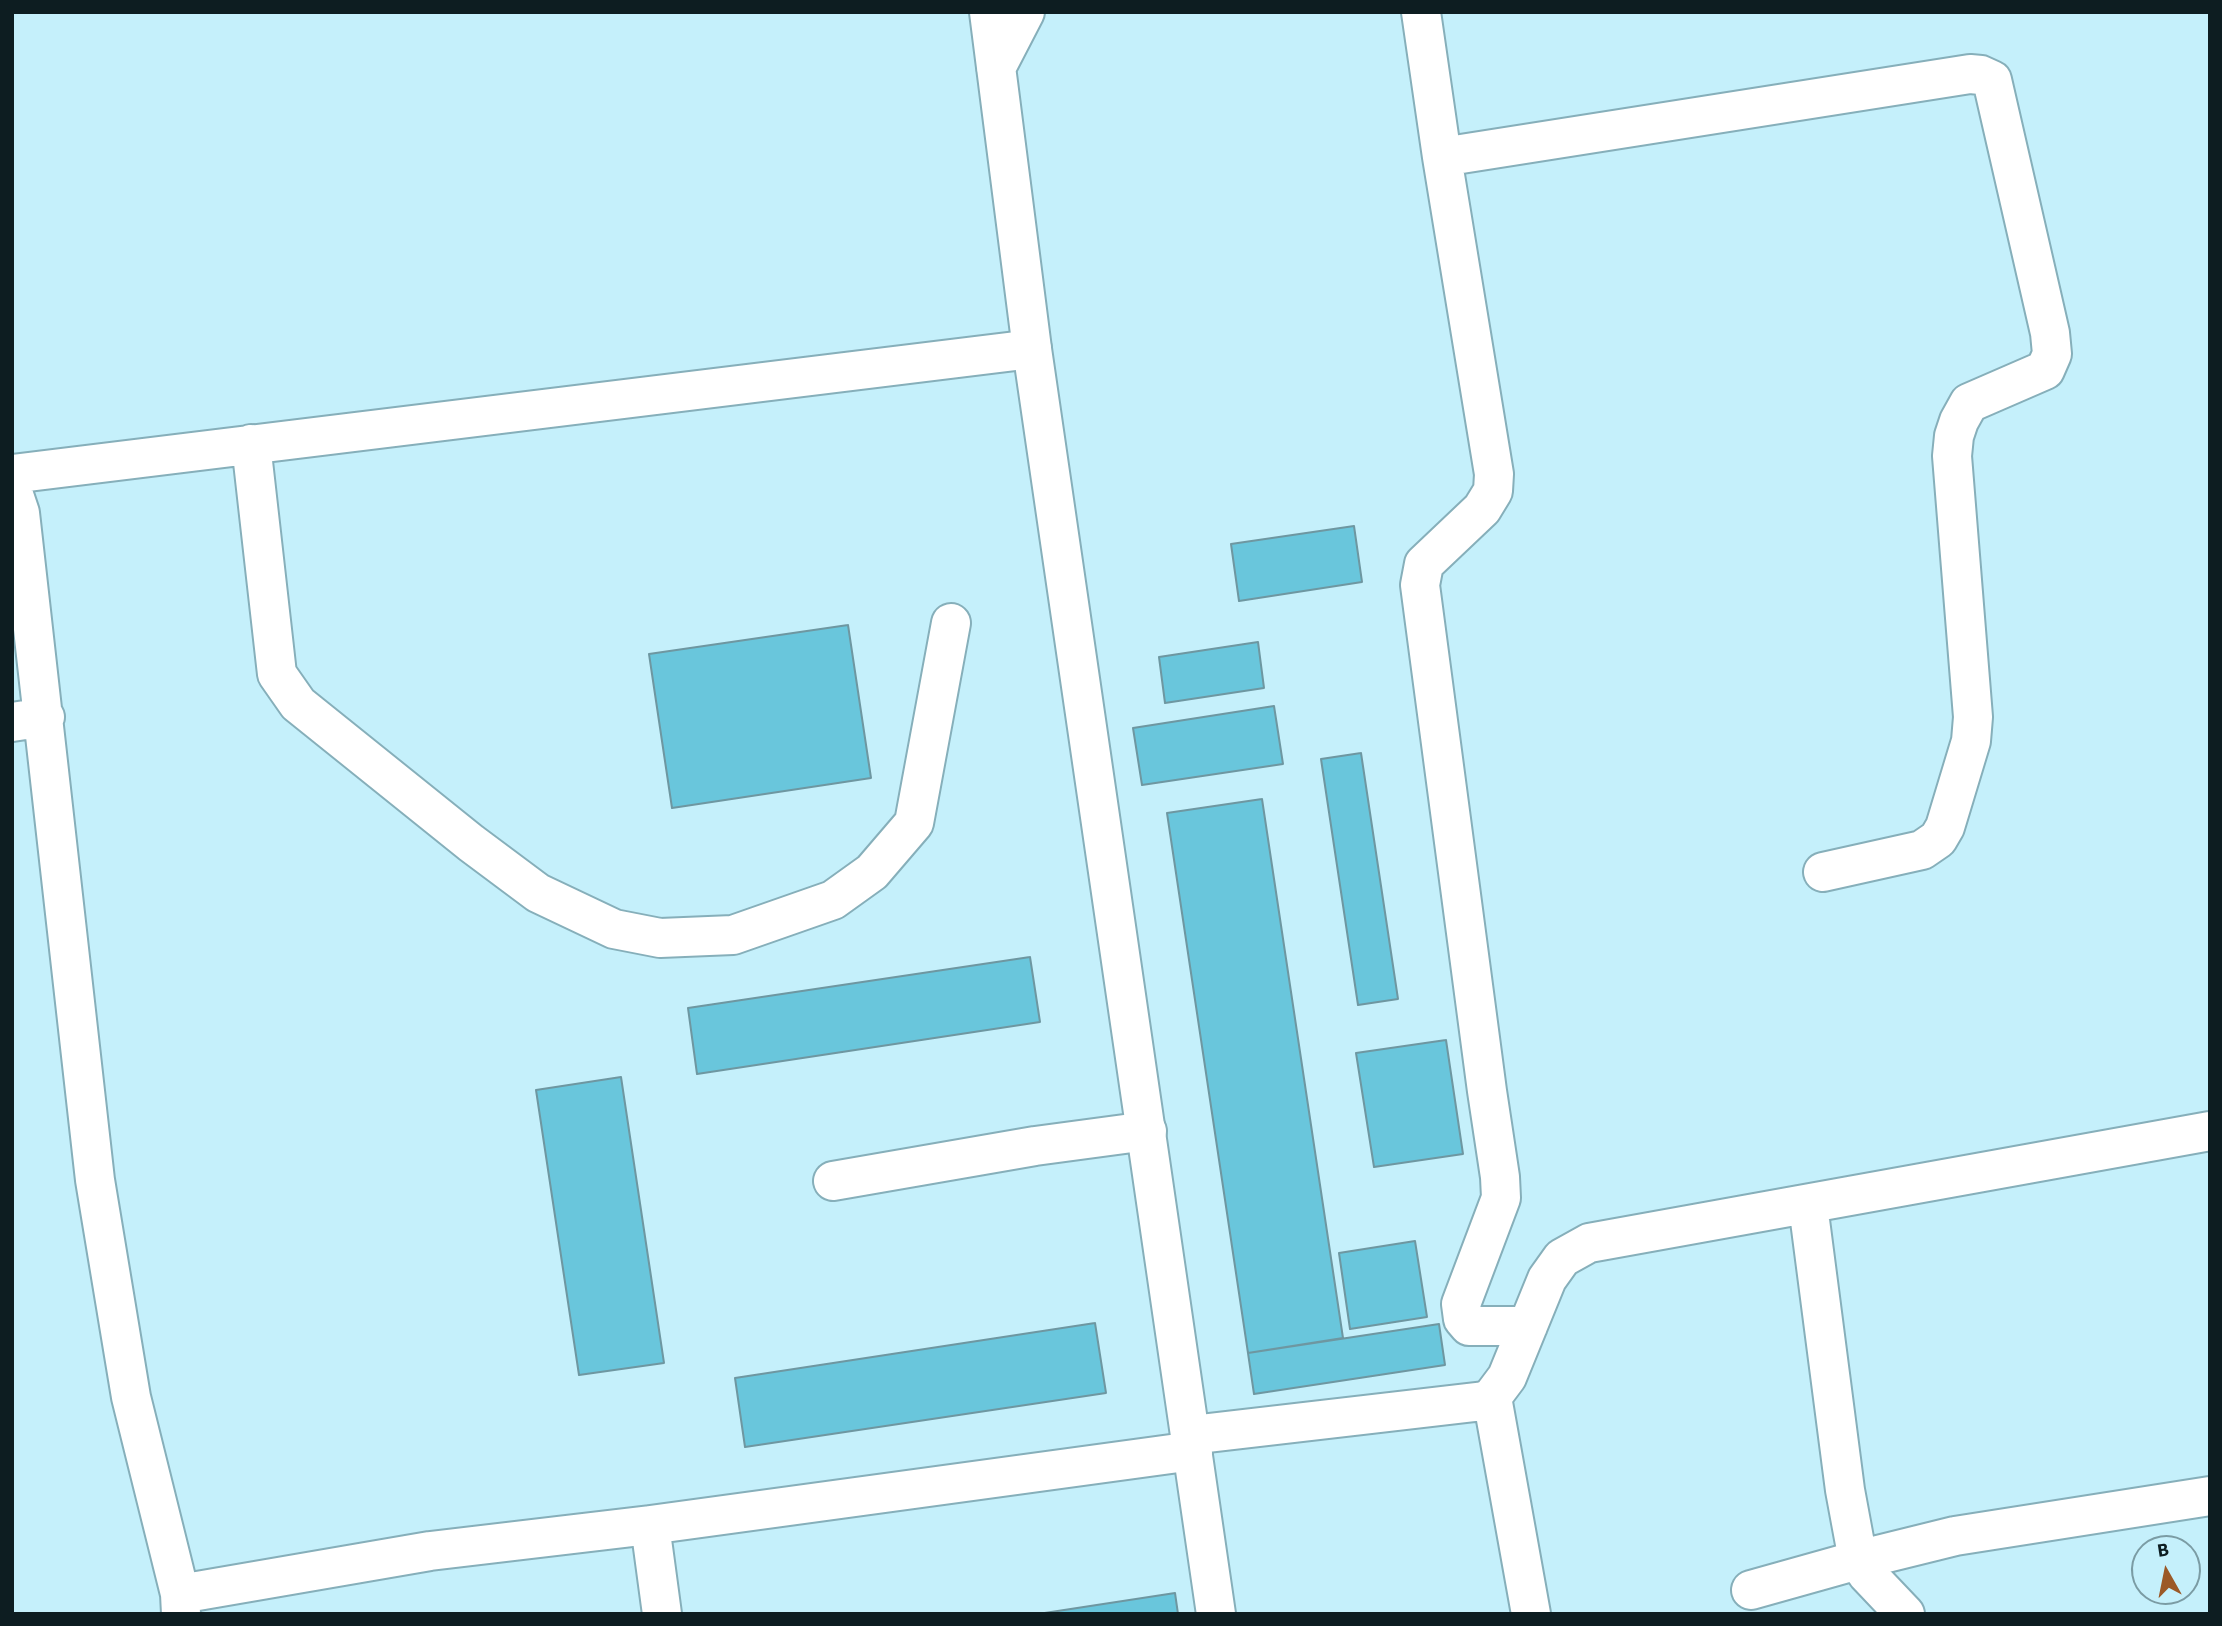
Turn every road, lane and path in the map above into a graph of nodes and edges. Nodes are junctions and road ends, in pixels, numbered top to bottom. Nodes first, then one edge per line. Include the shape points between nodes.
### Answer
1 (989, 12) edge
2 (1025, 12) edge
3 (1421, 12) edge
4 (996, 68) junction
5 (1442, 157) junction
6 (1032, 349) junction
7 (251, 444) junction
8 (12, 474) edge
9 (12, 489) edge
10 (951, 623) dead end
11 (28, 720) edge
12 (1823, 872) dead end
13 (1147, 1131) junction
14 (2210, 1131) edge
15 (832, 1181) dead end
16 (1808, 1205) junction
17 (1528, 1326) junction
18 (1492, 1397) junction
19 (1192, 1443) junction
20 (2210, 1496) edge
21 (650, 1525) junction
22 (1858, 1560) junction
23 (1751, 1590) dead end
24 (181, 1604) edge
25 (662, 1614) edge
26 (1216, 1614) edge
27 (1531, 1614) edge
28 (1905, 1614) edge

1 - 4 street
2 - 4 street
3 - 5 street
4 - 6 street
5 - 12 street via 1970,74 1992,80 2052,354 2045,370 1969,403 1954,436 1971,741 1938,839 1922,850
5 - 17 street via 1494,474 1493,491 1482,509 1424,564 1420,585 1500,1177 1501,1198 1461,1304 1469,1326
6 - 7 street
6 - 13 street
7 - 8 street
7 - 10 street via 276,674 298,704 538,893 614,929 660,938 733,935 833,900 872,872 914,823
9 - 11 street via 20,513
11 - 24 street via 131,1397
13 - 15 street
13 - 19 street
14 - 16 street
16 - 17 street via 1589,1243 1562,1258 1546,1279
16 - 22 street
17 - 18 street via 1507,1377
18 - 19 street via 1472,1404
18 - 27 street
19 - 21 street
19 - 26 street
20 - 22 street via 1955,1536
21 - 24 street via 430,1551
21 - 25 street
22 - 23 street
22 - 28 street

